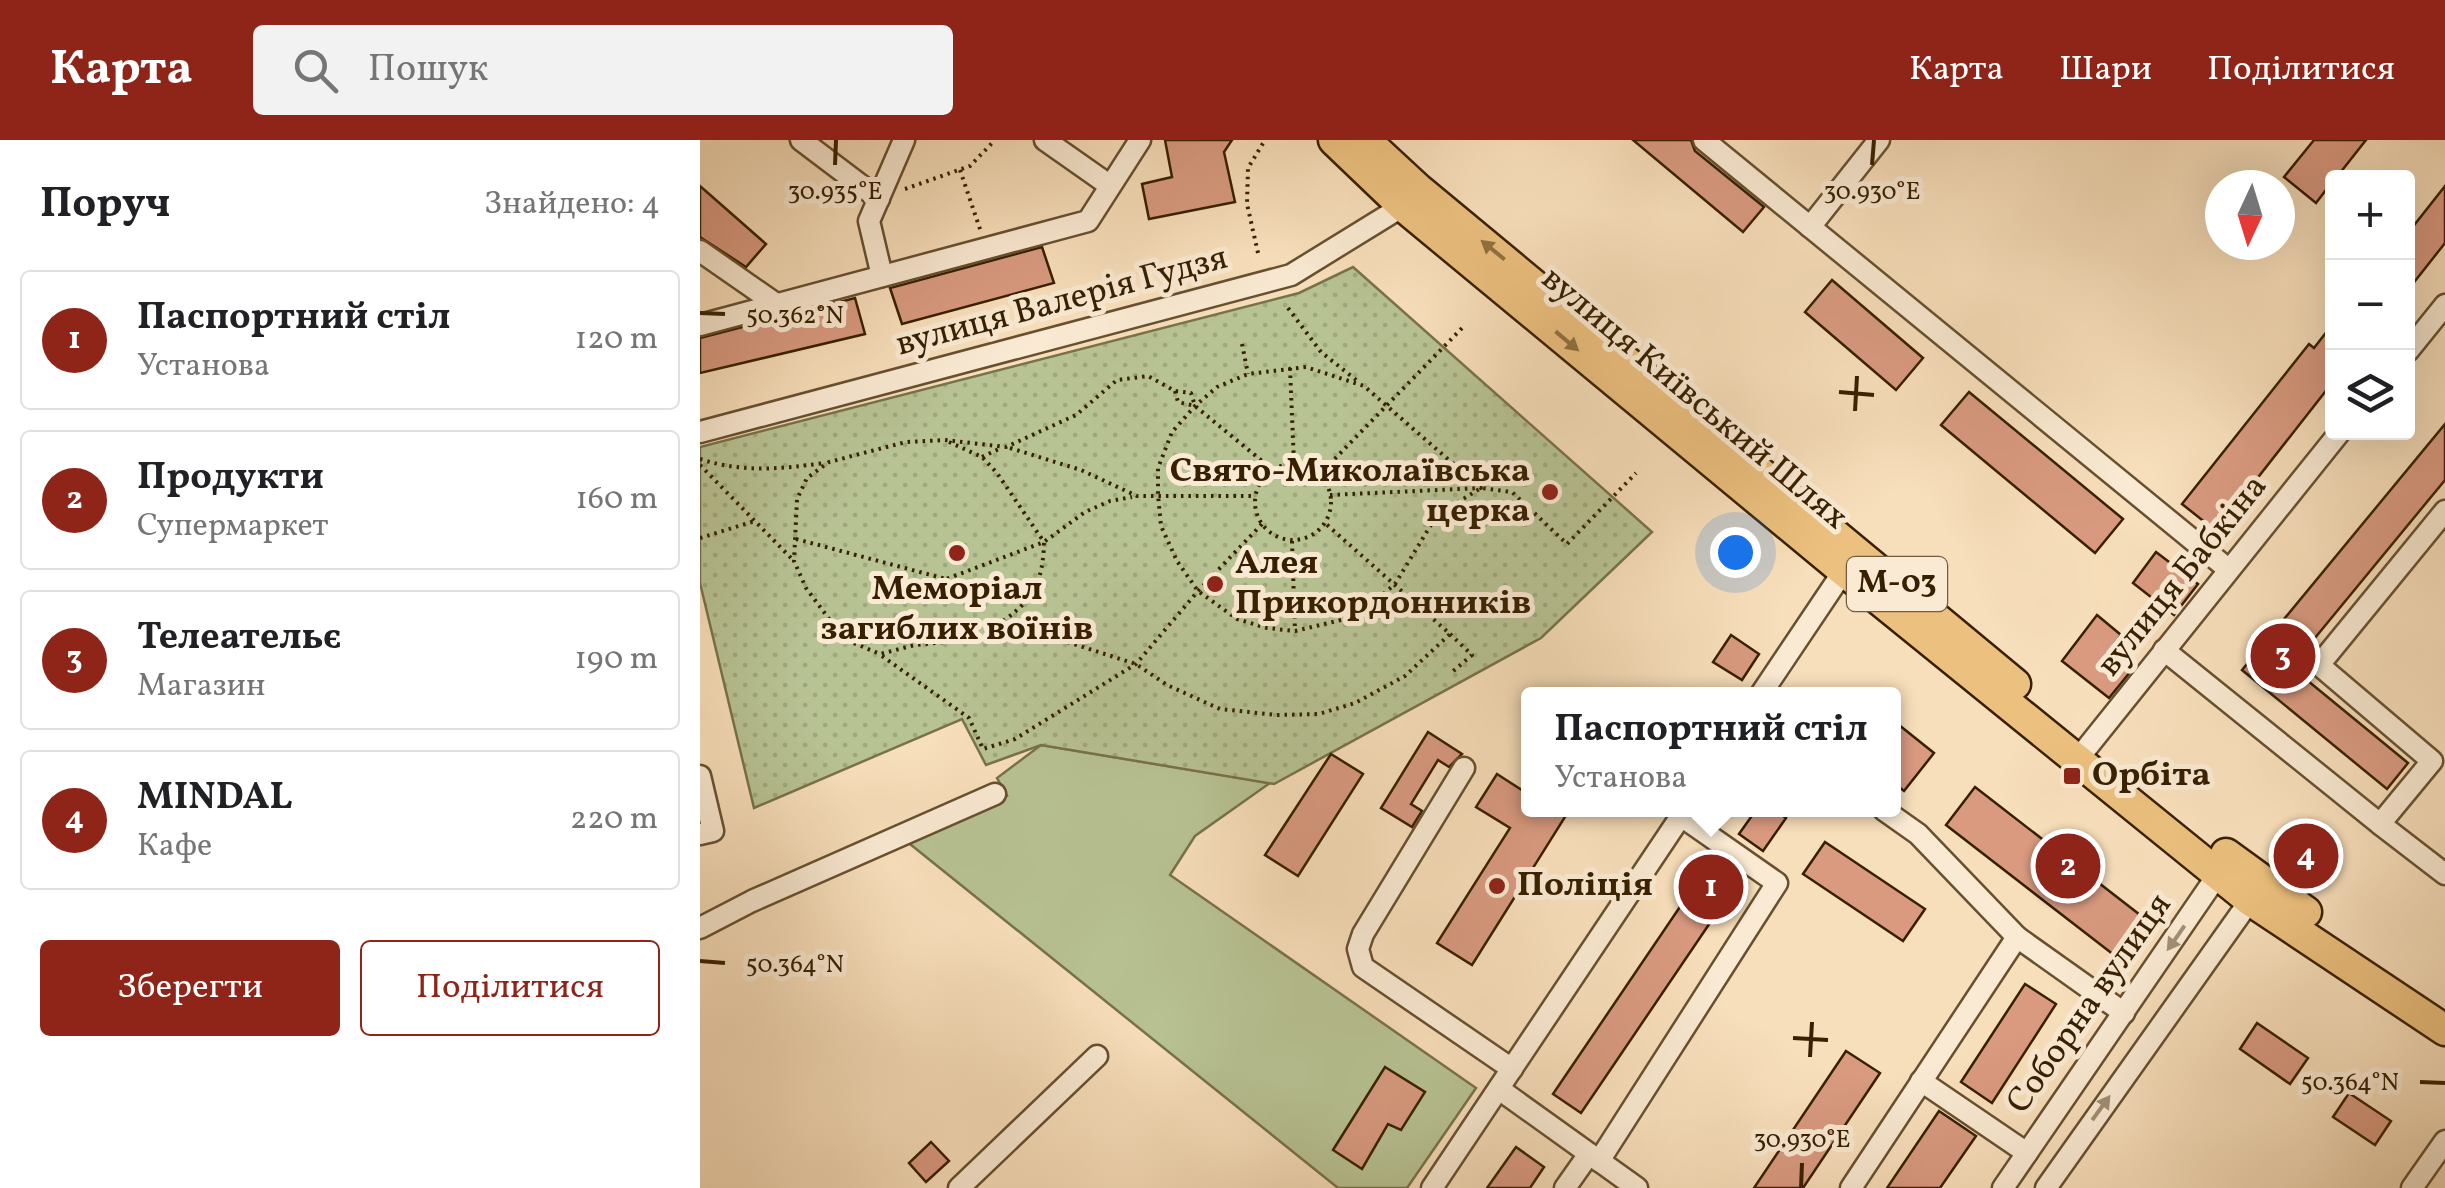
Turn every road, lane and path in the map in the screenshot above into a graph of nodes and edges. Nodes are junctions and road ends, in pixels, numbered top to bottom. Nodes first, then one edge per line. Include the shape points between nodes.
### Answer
1 (801, 140) edge
2 (904, 140) edge
3 (995, 140) edge
4 (1045, 140) edge
5 (1140, 140) edge
6 (1264, 140) edge
7 (1334, 140) edge
8 (1365, 140) edge
9 (1878, 140) edge
10 (1707, 141) edge
11 (960, 170) junction
12 (1108, 185) junction
13 (1411, 198) junction
14 (878, 199) junction
15 (1810, 227) junction
16 (986, 248) junction
17 (700, 251) edge
18 (1258, 253) dead end
19 (882, 276) junction
20 (776, 304) junction
21 (2445, 306) edge
22 (1288, 308) dead end
23 (700, 325) edge
24 (1465, 325) dead end
25 (2427, 327) junction
26 (2445, 342) edge
27 (1242, 344) dead end
28 (2409, 350) edge
29 (1290, 368) junction
30 (1248, 374) junction
31 (1364, 386) junction
32 (1175, 391) junction
33 (1195, 406) junction
34 (1384, 406) junction
35 (700, 432) edge
36 (945, 440) junction
37 (2333, 440) edge
38 (1006, 446) junction
39 (982, 457) junction
40 (700, 462) edge
41 (829, 462) junction
42 (1294, 464) junction
43 (1273, 470) junction
44 (1636, 472) dead end
45 (1319, 475) junction
46 (1480, 488) junction
47 (1330, 495) junction
48 (1137, 496) junction
49 (1158, 496) junction
50 (1256, 496) junction
51 (2445, 511) edge
52 (755, 521) junction
53 (1324, 523) junction
54 (1262, 524) junction
55 (700, 538) edge
56 (795, 539) junction
57 (1292, 540) junction
58 (1044, 542) junction
59 (1851, 560) junction
60 (794, 561) junction
61 (2228, 569) junction
62 (946, 579) junction
63 (1395, 584) junction
64 (1198, 591) junction
65 (912, 592) dead end
66 (1295, 631) junction
67 (1450, 634) junction
68 (976, 639) junction
69 (2164, 650) junction
70 (880, 654) junction
71 (1136, 664) junction
72 (1452, 673) dead end
73 (1766, 687) edge
74 (2083, 753) junction
75 (1464, 768) dead end
76 (700, 776) edge
77 (995, 794) dead end
78 (1680, 817) edge
79 (1690, 817) edge
80 (1894, 817) edge
81 (2380, 824) junction
82 (700, 834) edge
83 (2224, 865) junction
84 (2445, 874) edge
85 (2256, 891) junction
86 (700, 928) edge
87 (2017, 937) junction
88 (2445, 1007) edge
89 (2124, 1013) junction
90 (2445, 1030) edge
91 (1097, 1056) dead end
92 (1512, 1069) junction
93 (1921, 1081) junction
94 (1499, 1089) junction
95 (2445, 1141) edge
96 (2027, 1154) junction
97 (1594, 1157) junction
98 (1612, 1182) edge
99 (959, 1188) edge
100 (1432, 1188) edge
101 (1564, 1188) edge
102 (1636, 1188) edge
103 (1850, 1188) edge
104 (2003, 1188) edge
105 (2046, 1188) edge
106 (2412, 1188) edge

1 - 14 street
2 - 14 street
3 - 11 path
4 - 12 street
5 - 12 street
6 - 18 path via 1248,168 1247,204
7 - 13 highway, вулиця Київський Шлях / М-03
8 - 13 highway, вулиця Київський Шлях / М-03
9 - 15 street
10 - 15 street
11 - 14 path
11 - 16 path
12 - 16 street via 1088,221
13 - 35 street, вулиця Валерія Гудзя via 1291,275
13 - 59 highway, вулиця Київський Шлях / М-03
14 - 19 street via 869,221
15 - 61 street
16 - 19 street
17 - 20 street
19 - 20 street
20 - 23 street
21 - 25 street
22 - 31 path via 1321,352
24 - 34 path
25 - 26 street
25 - 28 street
27 - 30 path
29 - 30 path
29 - 31 path
29 - 42 path
30 - 33 path
31 - 34 path
32 - 33 path via 1178,402
32 - 33 path via 1191,393
32 - 38 path via 1148,376 1117,380 1076,415
33 - 43 path
33 - 49 path via 1172,432 1158,468
34 - 45 path
34 - 46 path
36 - 38 path
36 - 39 path
36 - 41 path via 906,442
37 - 61 street, вулиця Бабкіна
38 - 39 path
38 - 48 path
39 - 58 path
40 - 41 path via 765,471
40 - 52 path
41 - 56 path via 807,478 797,499
42 - 43 path
42 - 45 path
43 - 50 path
44 - 46 path via 1567,544 1512,492
45 - 47 path
46 - 47 path
46 - 63 path via 1437,515
47 - 53 path
48 - 49 path
48 - 58 path via 1110,500
49 - 50 path
49 - 64 path via 1161,526
50 - 54 path
51 - 81 street via 2319,664 2432,762
52 - 55 path
52 - 60 path
53 - 57 path
53 - 63 path
54 - 57 path
54 - 64 path
56 - 60 path
56 - 62 path
57 - 66 path
58 - 62 path
58 - 68 path via 1038,584 1027,600
59 - 73 street
59 - 74 highway, вулиця Київський Шлях / М-03
60 - 70 path via 812,599 844,639
61 - 69 street, вулиця Бабкіна
62 - 65 path
63 - 66 path via 1345,619
63 - 67 path
64 - 66 path via 1236,619
64 - 71 path
67 - 71 path via 1405,676 1319,714 1220,709
67 - 72 path via 1472,655
68 - 70 path
68 - 71 path via 1064,641
69 - 74 street, вулиця Бабкіна
69 - 81 street
70 - 71 path via 969,718 983,748 1014,740
74 - 83 highway, вулиця Київський Шлях / М-03
75 - 92 street via 1358,949 1364,966
76 - 82 street via 713,831
77 - 86 street
78 - 92 street
79 - 97 street via 1777,883
80 - 87 street
81 - 84 street
83 - 85 highway, вулиця Київський Шлях / М-03
83 -> 89 street, Соборна вулиця
85 - 88 highway, вулиця Київський Шлях / М-03
85 - 90 highway, вулиця Київський Шлях / М-03
105 -> 85 street, Соборна вулиця
87 - 89 street
87 - 93 street
89 - 96 street, Соборна вулиця
91 - 99 street
92 - 94 street
93 - 96 street
93 - 103 street
94 - 97 street
94 - 100 street
95 - 106 street
96 - 104 street, Соборна вулиця
97 - 98 street
97 - 101 street
98 - 102 street

